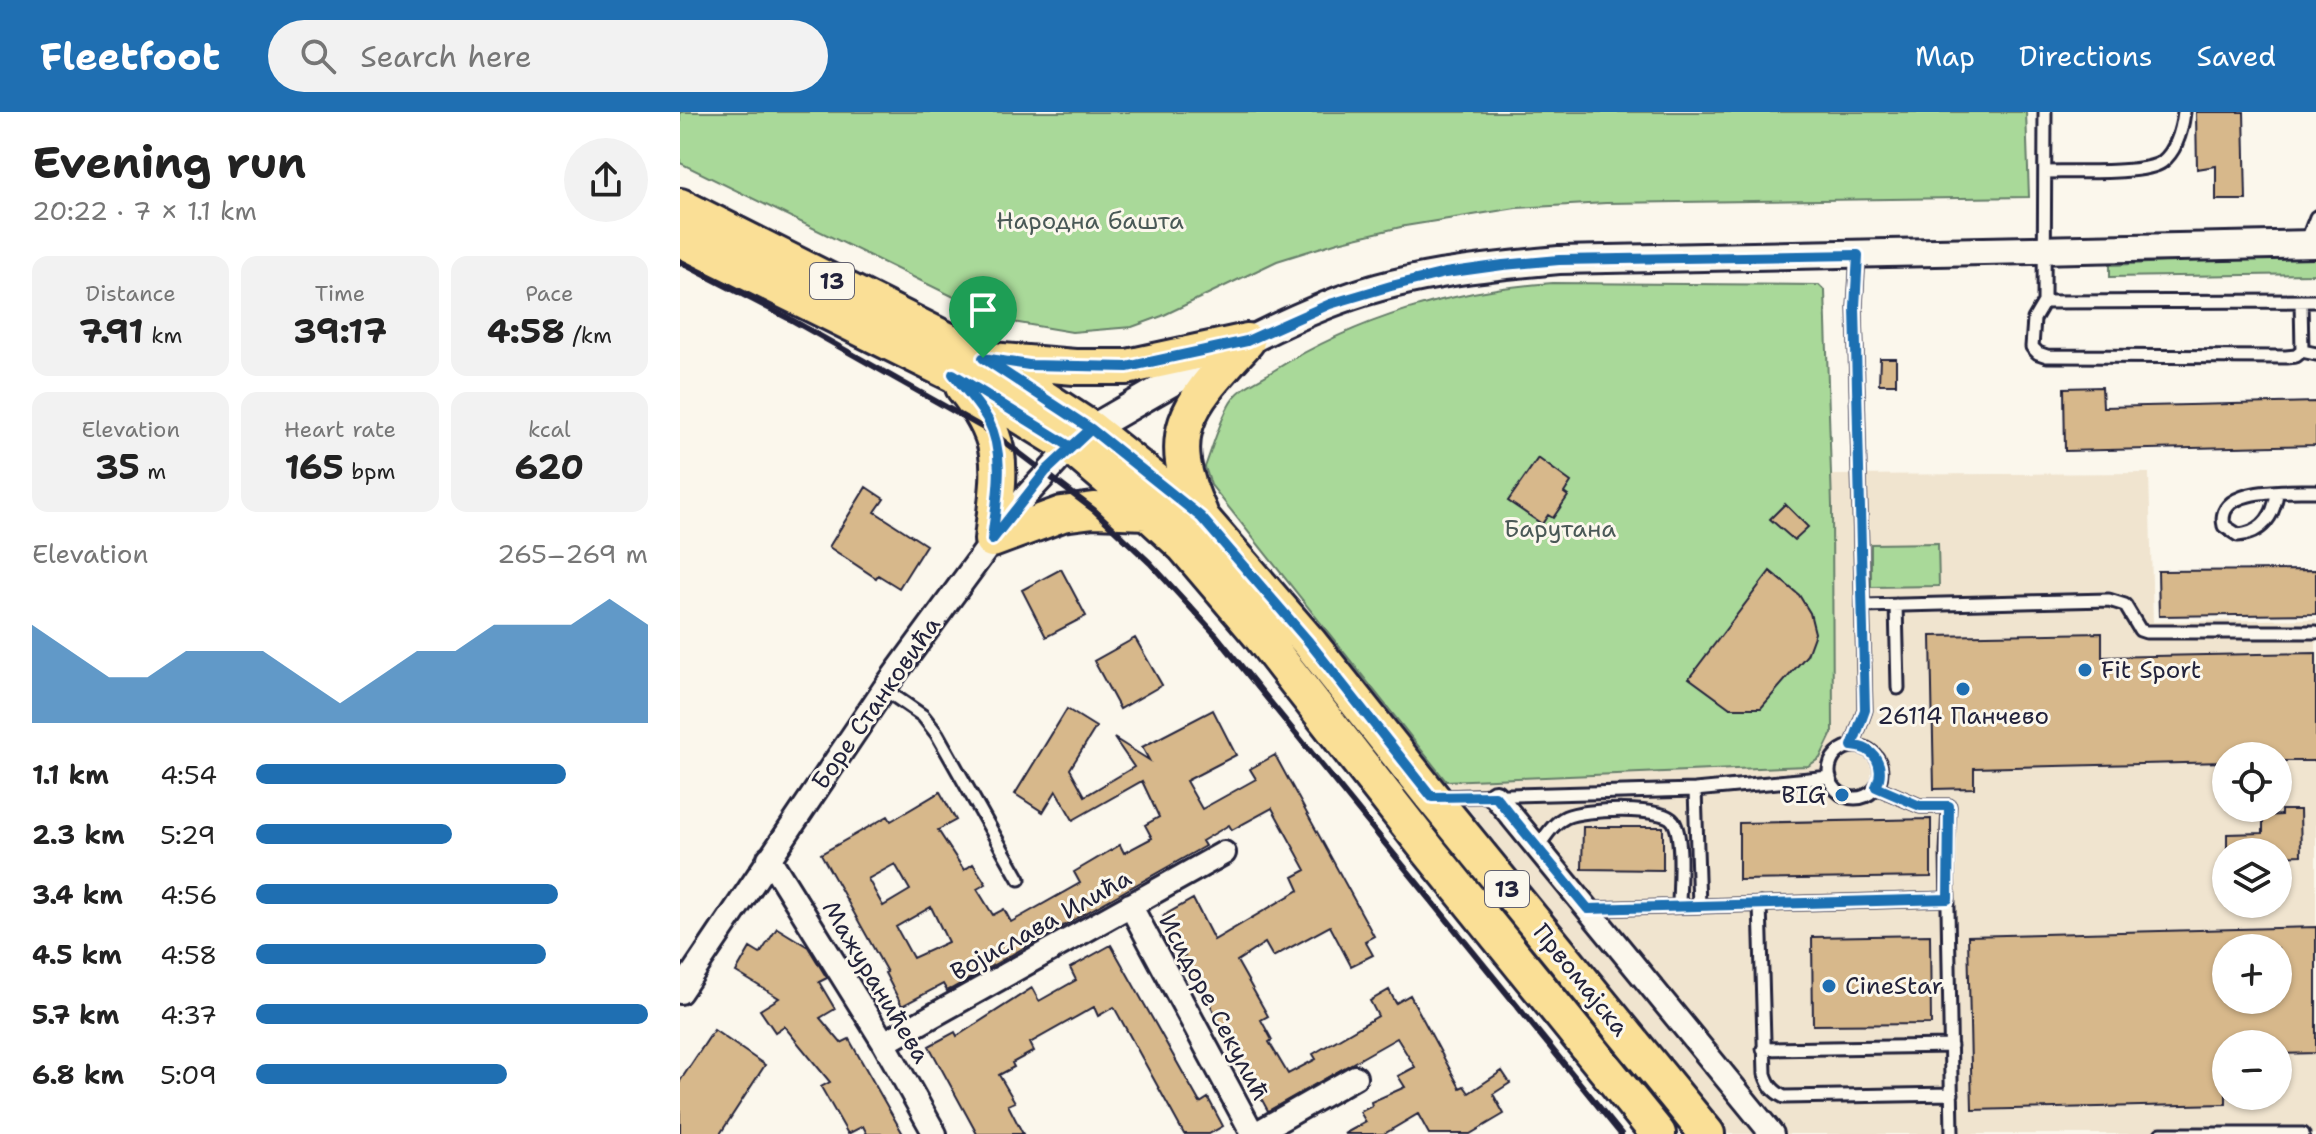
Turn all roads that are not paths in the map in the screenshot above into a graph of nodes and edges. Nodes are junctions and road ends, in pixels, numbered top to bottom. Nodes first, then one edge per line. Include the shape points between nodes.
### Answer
1 (2045, 112) edge
2 (2184, 112) edge
3 (2045, 172) junction
4 (680, 206) edge
5 (2316, 217) edge
6 (680, 239) edge
7 (2313, 244) edge
8 (2045, 249) junction
9 (1858, 255) junction
10 (2301, 301) junction
11 (2316, 301) edge
12 (2044, 302) junction
13 (1247, 341) junction
14 (2302, 351) junction
15 (2316, 354) edge
16 (983, 358) junction
17 (953, 374) junction
18 (1081, 438) junction
19 (2316, 491) edge
20 (2277, 493) junction
21 (1147, 512) junction
22 (1201, 517) junction
23 (992, 540) junction
24 (1896, 605) junction
25 (1863, 606) junction
26 (2316, 632) edge
27 (1898, 688) dead end
28 (884, 689) junction
29 (1852, 746) junction
30 (1830, 777) junction
31 (1876, 787) junction
32 (1695, 790) junction
33 (1495, 796) junction
34 (1432, 797) junction
35 (1537, 848) junction
36 (1224, 853) dead end
37 (769, 858) junction
38 (1019, 879) dead end
39 (1948, 899) junction
40 (1760, 904) junction
41 (1130, 905) junction
42 (1679, 906) junction
43 (1699, 906) junction
44 (1588, 909) junction
45 (680, 992) edge
46 (884, 1043) junction
47 (1951, 1046) junction
48 (1763, 1049) junction
49 (1355, 1077) dead end
50 (1952, 1094) junction
51 (935, 1134) edge
52 (1254, 1134) edge
53 (1658, 1134) edge
54 (1707, 1134) edge
55 (1772, 1134) edge
56 (1952, 1134) edge
57 (2161, 1134) edge
58 (2303, 1134) edge

1 - 3 lane
2 - 3 lane via 2172,151 2161,164 2142,170
3 - 8 lane
4 - 16 main road, Првомајска / 13
5 - 7 lane via 2309,235
6 - 17 main road, Првомајска / 13
7 - 8 street
8 - 9 street
8 - 12 lane
9 - 13 street via 1559,260 1445,273 1330,304
9 - 25 lane
10 - 11 lane
10 - 12 lane
10 - 14 lane
12 - 14 lane via 2034,319 2032,347 2047,356 2286,357
13 - 16 main road via 1127,367 1029,365
13 - 18 street
13 - 22 main road via 1205,387 1180,441 1187,486
14 - 15 lane
16 - 18 main road, Првомајска / 13
17 - 18 main road, Првомајска / 13
17 - 23 main road via 994,434 999,467
18 - 21 main road, Првомајска / 13
18 - 22 main road, Првомајска / 13
18 - 23 street, Боре Станковића via 1029,491
19 - 20 lane
20 - 20 lane via 2234,500 2224,512 2224,526 2238,535 2261,528
21 - 23 main road via 1062,514
21 - 53 main road, Првомајска / 13 via 1184,546 1259,634
22 - 34 main road, Првомајска / 13
23 - 28 street, Боре Станковића
24 - 25 lane
24 - 26 lane via 2109,600 2125,605 2146,632
24 - 27 lane
25 - 29 lane via 1865,710
28 - 37 street, Боре Станковића
28 - 38 lane via 923,716 937,734
29 - 30 lane via 1832,760
29 - 31 lane via 1875,755 1881,771
30 - 31 lane via 1839,792 1854,798
30 - 32 lane
31 - 39 lane via 1920,806 1949,806
32 - 33 lane
32 - 43 lane
33 - 34 lane
33 - 35 street
34 - 54 main road, Првомајска / 13
35 - 42 lane via 1556,822 1570,815 1662,812 1678,835
35 - 44 street
36 - 41 street, Војислава Илића
37 - 45 street, Боре Станковића
37 - 46 street, Мажуранићева
39 - 40 lane
39 - 47 lane
40 - 43 lane
40 - 48 lane
41 - 46 street, Војислава Илића
41 - 52 street, Исидоре Секулић
42 - 43 lane
42 - 44 lane
44 - 55 street
46 - 51 street, Мажуранићева
47 - 48 lane
47 - 50 lane
48 - 50 lane via 1769,1086 1784,1097
49 - 52 street
50 - 56 lane
57 - 58 lane

